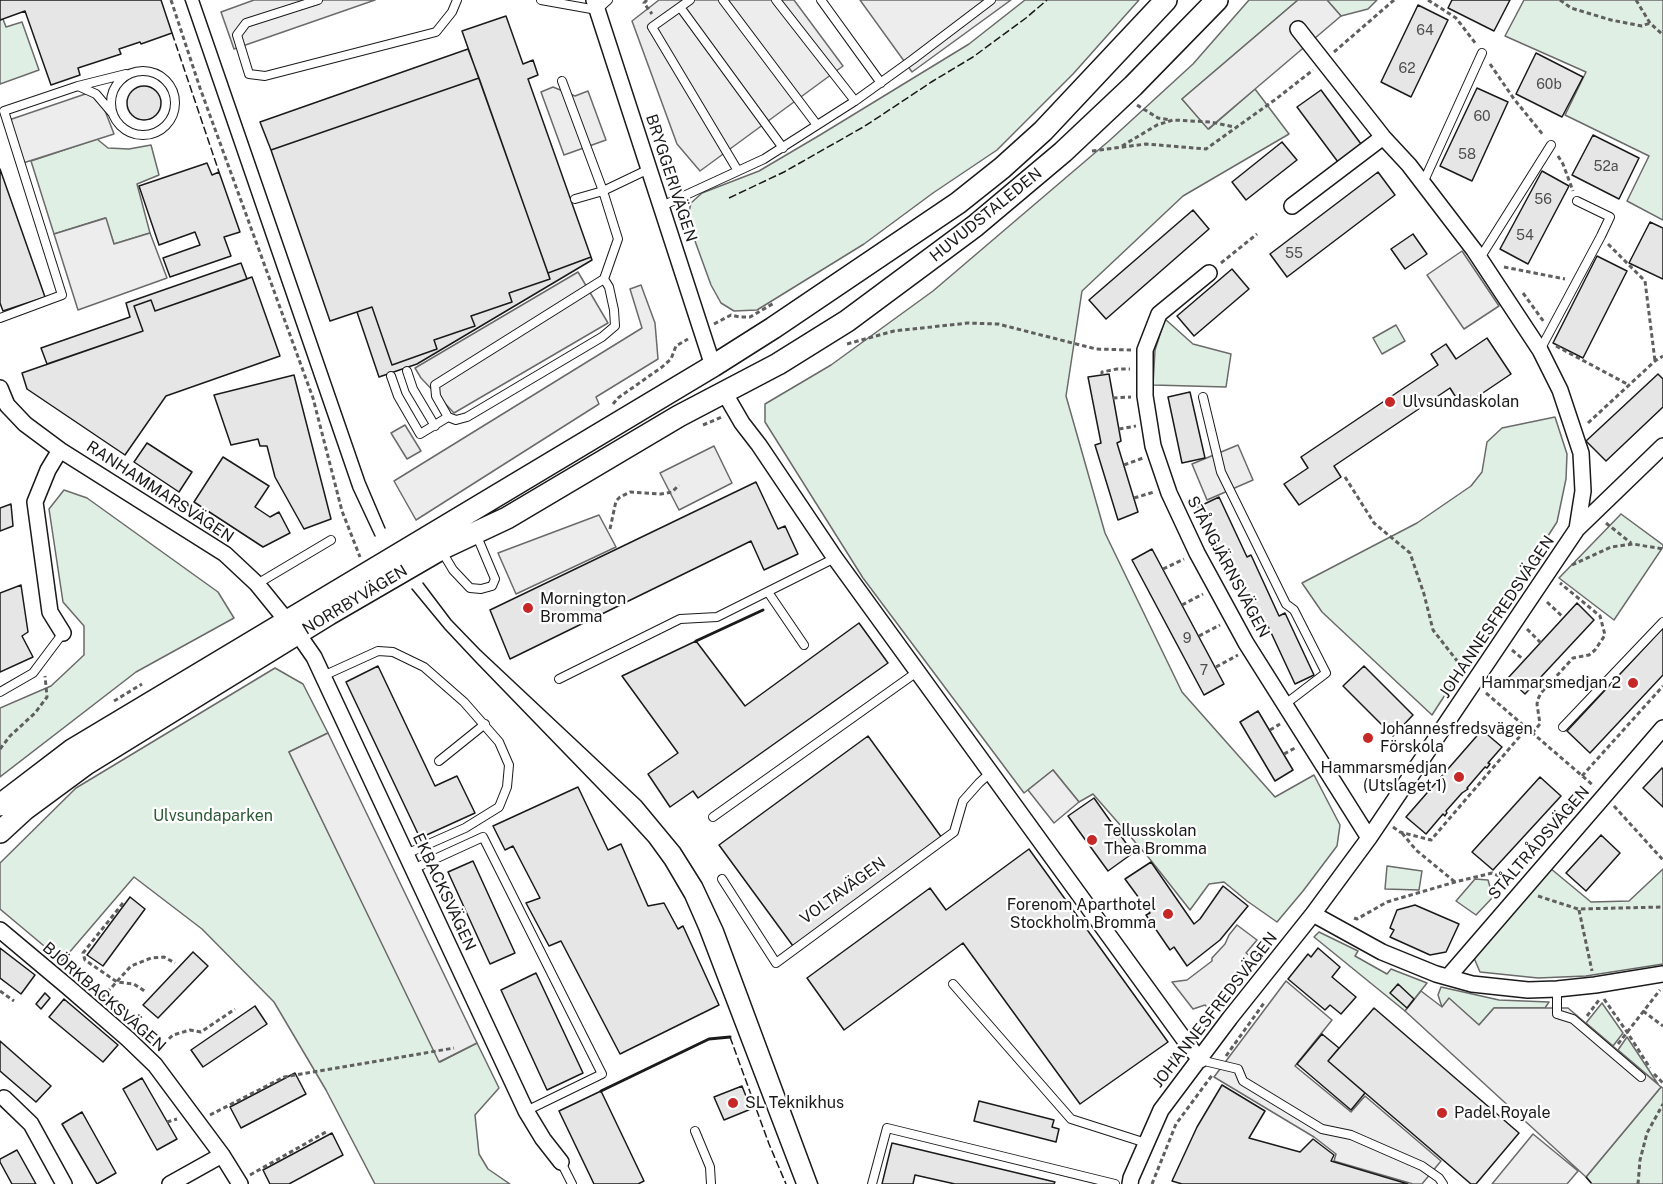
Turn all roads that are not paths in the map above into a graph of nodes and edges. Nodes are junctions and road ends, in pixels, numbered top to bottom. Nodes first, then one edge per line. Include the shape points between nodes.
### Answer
1 (318, 0) edge
2 (457, 0) edge
3 (541, 0) edge
4 (690, 0) edge
5 (723, 0) edge
6 (776, 0) edge
7 (821, 0) edge
8 (991, 0) edge
9 (1167, 0) edge
10 (1217, 0) edge
11 (600, 3) edge
12 (680, 7) junction
13 (1299, 29) dead end
14 (1482, 53) road end
15 (131, 73) junction
16 (562, 81) dead end
17 (881, 82) junction
18 (78, 86) junction
19 (855, 101) junction
20 (113, 114) junction
21 (817, 125) junction
22 (1383, 137) junction
23 (1551, 145) road end
24 (783, 148) junction
25 (649, 169) junction
26 (738, 171) junction
27 (1423, 183) junction
28 (603, 191) junction
29 (575, 199) dead end
30 (1577, 201) road end
31 (662, 206) junction
32 (1292, 206) dead end
33 (1480, 258) junction
34 (1209, 273) road end
35 (604, 279) junction
36 (0, 318) edge
37 (1542, 345) junction
38 (713, 366) junction
39 (407, 371) dead end
40 (391, 376) dead end
41 (0, 388) edge
42 (724, 392) junction
43 (1203, 397) dead end
44 (448, 417) junction
45 (435, 426) junction
46 (1663, 446) edge
47 (60, 450) junction
48 (1577, 529) junction
49 (476, 533) junction
50 (331, 540) dead end
51 (441, 549) junction
52 (835, 558) junction
53 (257, 584) junction
54 (768, 592) junction
55 (1663, 622) edge
56 (293, 627) junction
57 (63, 633) joint
58 (804, 645) dead end
59 (917, 672) junction
60 (322, 676) junction
61 (559, 679) dead end
62 (0, 692) edge
63 (1284, 705) junction
64 (485, 724) junction
65 (1563, 727) dead end
66 (1661, 734) edge
67 (440, 761) dead end
68 (990, 773) junction
69 (0, 805) edge
70 (713, 818) dead end
71 (0, 832) edge
72 (1369, 838) junction
73 (406, 854) junction
74 (413, 869) junction
75 (722, 879) dead end
76 (1313, 914) junction
77 (0, 930) edge
78 (1663, 974) edge
79 (1448, 977) junction
80 (953, 984) dead end
81 (1557, 989) junction
82 (1200, 1060) junction
83 (1641, 1077) dead end
84 (3, 1098) dead end
85 (526, 1111) junction
86 (695, 1131) dead end
87 (1146, 1143) junction
88 (222, 1155) junction
89 (561, 1162) joint
90 (239, 1182) edge
91 (64, 1184) edge
92 (170, 1184) edge
93 (572, 1184) edge
94 (711, 1184) edge
95 (872, 1184) edge
96 (1114, 1184) edge
97 (1130, 1184) edge
98 (1443, 1184) edge

1 - 2 lane via 246,23 237,35 249,74 265,76 436,32
3 - 11 lane
4 - 12 lane
5 - 21 lane
6 - 19 lane
7 - 17 lane
8 - 17 lane
9 - 38 main road, HUVUDSTALEDEN via 1043,131 1002,168 958,203
10 - 42 main road, HUVUDSTALEDEN via 1079,137 975,226 847,321
11 - 25 street, BRYGGERIVÄGEN
12 - 24 lane
12 - 26 lane via 652,27
13 - 22 street, JOHANNESFREDSVÄGEN
14 - 27 lane
15 - 18 lane
15 - 20 lane via 117,83 111,99
15 - 20 lane via 157,73 171,85 176,101 172,117 153,134 135,134 121,126
16 - 28 lane
17 - 19 lane
18 - 20 lane via 96,94
18 - 36 lane via 4,111 62,295
19 - 21 lane
21 - 24 lane
22 - 27 street, JOHANNESFREDSVÄGEN
22 - 32 street
23 - 33 lane
24 - 26 lane
25 - 28 lane
25 - 31 street, BRYGGERIVÄGEN
26 - 31 lane
27 - 33 street, JOHANNESFREDSVÄGEN
28 - 29 lane
28 - 35 lane via 618,239
30 - 37 lane via 1610,217
31 - 38 street, BRYGGERIVÄGEN
33 - 37 street, JOHANNESFREDSVÄGEN
34 - 63 street, STÅNGJÄRNSVÄGEN via 1159,314 1145,350 1145,396 1153,446 1197,553
35 - 44 lane via 435,385 436,396
35 - 44 lane via 609,287 615,326 467,417
37 - 48 street, JOHANNESFREDSVÄGEN via 1581,453 1583,491
38 - 42 main road
38 - 56 main road, NORRBYVÄGEN
39 - 45 lane
40 - 45 lane via 420,434
41 - 47 street, RANHAMMARSVÄGEN via 7,405 25,424
42 - 49 main road, NORRBYVÄGEN
42 - 52 street
43 - 63 lane via 1221,472 1286,604 1294,610 1326,673
44 - 45 lane
46 - 48 street
47 - 53 street, RANHAMMARSVÄGEN via 225,554
47 - 57 street, RANHAMMARSVÄGEN via 35,502 50,612
48 - 72 street, JOHANNESFREDSVÄGEN
49 - 51 main road, NORRBYVÄGEN
49 - 51 lane via 495,579 492,586 470,588
50 - 53 lane
51 - 56 main road, NORRBYVÄGEN
52 - 54 lane
52 - 59 street
53 - 56 street, RANHAMMARSVÄGEN
54 - 58 lane
54 - 61 lane via 717,617 680,619
55 - 65 lane
56 - 60 street, EKBACKSVÄGEN
56 - 69 main road, NORRBYVÄGEN via 72,750
56 - 71 main road, NORRBYVÄGEN via 86,764
57 - 62 lane via 33,673
59 - 68 street
59 - 70 lane
60 - 64 lane via 378,651 393,652 424,667
60 - 73 street, EKBACKSVÄGEN
63 - 72 street, STÅNGJÄRNSVÄGEN
64 - 67 lane
64 - 73 lane via 500,742 509,765 507,788 499,807 465,828
66 - 79 street, STÅLTRÅDSVÄGEN
68 - 75 lane, VOLTAVÄGEN via 963,801 954,832 776,963
68 - 82 street
72 - 76 street, JOHANNESFREDSVÄGEN
73 - 74 street, EKBACKSVÄGEN
74 - 85 street, EKBACKSVÄGEN
74 - 85 lane via 483,837 602,1074
76 - 79 street via 1382,952
76 - 82 street, JOHANNESFREDSVÄGEN
77 - 88 street, BJÖRKBACKSVÄGEN via 147,1057
78 - 81 street via 1599,991
79 - 81 street via 1498,987
80 - 87 lane via 1071,1119
81 - 83 lane via 1557,1014 1573,1019
82 - 87 street, JOHANNESFREDSVÄGEN via 1161,1110
82 - 98 lane via 1238,1069 1243,1081 1322,1129 1351,1136 1422,1166
84 - 91 street via 31,1124
85 - 89 street, EKBACKSVÄGEN
86 - 94 lane via 710,1167
87 - 97 street, JOHANNESFREDSVÄGEN
88 - 90 street, BJÖRKBACKSVÄGEN
88 - 92 street
89 - 93 lane
95 - 96 lane via 887,1128

